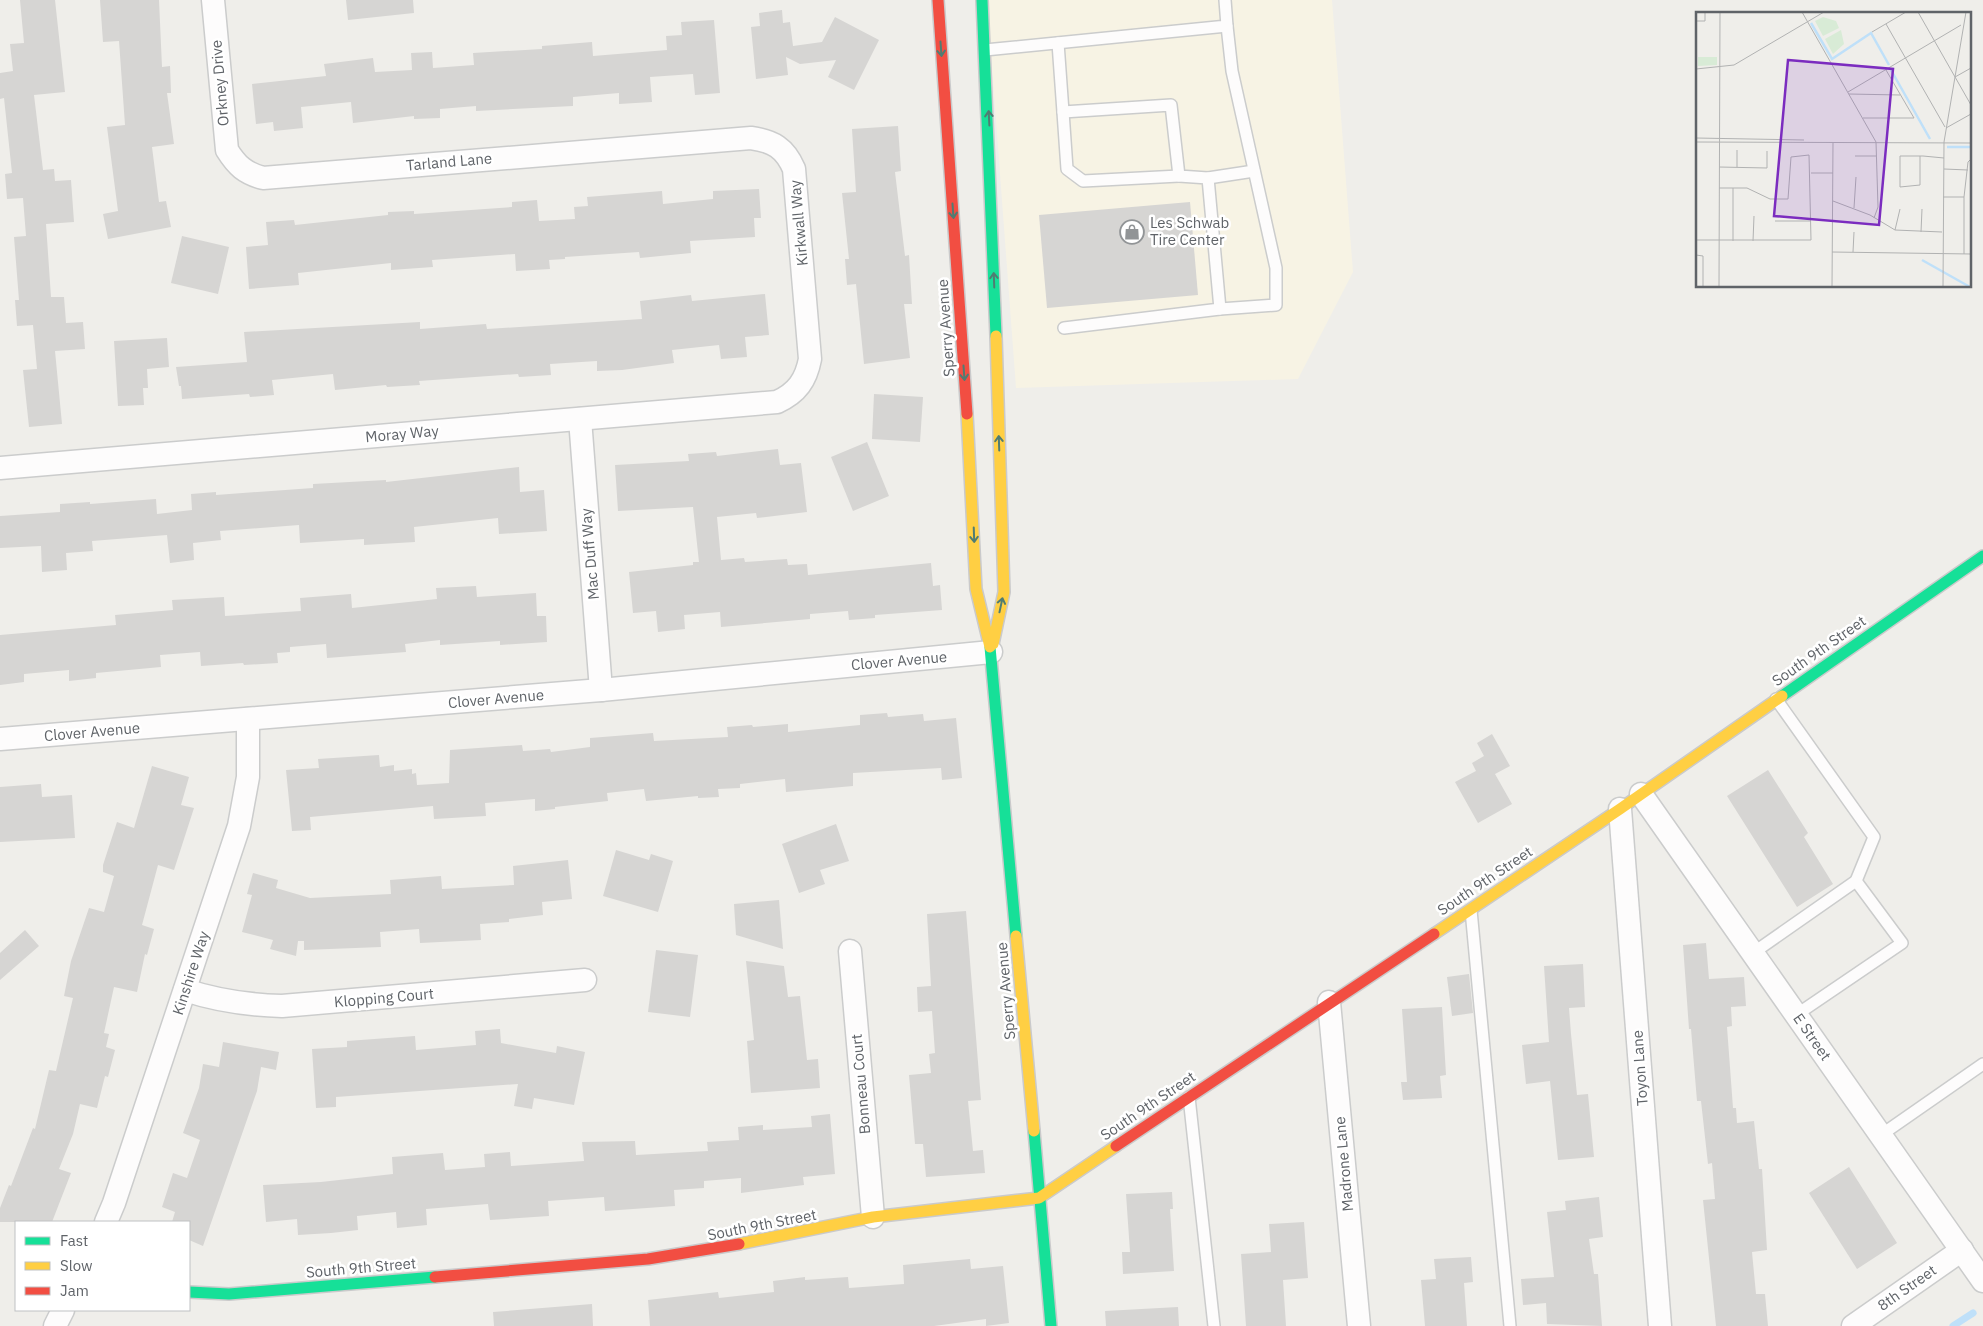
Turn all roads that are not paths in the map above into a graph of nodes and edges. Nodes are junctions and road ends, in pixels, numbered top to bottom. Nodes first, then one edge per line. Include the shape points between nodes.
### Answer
1 (213, 0) edge
2 (938, 0) edge
3 (982, 0) edge
4 (1225, 0) edge
5 (1227, 26) junction
6 (1058, 43) junction
7 (985, 50) junction
8 (1063, 112) junction
9 (666, 145) joint
10 (236, 164) joint
11 (1254, 170) junction
12 (1179, 176) junction
13 (1208, 178) junction
14 (1220, 309) junction
15 (1064, 328) dead end
16 (799, 387) joint
17 (580, 419) junction
18 (0, 468) edge
19 (1983, 556) edge
20 (991, 652) junction
21 (601, 690) junction
22 (1776, 700) junction
23 (248, 719) junction
24 (0, 739) edge
25 (1641, 794) junction
26 (1620, 809) junction
27 (1856, 881) junction
28 (1471, 908) junction
29 (850, 951) dead end
30 (1753, 953) junction
31 (585, 980) dead end
32 (185, 990) junction
33 (1329, 1002) junction
34 (1796, 1015) junction
35 (1983, 1064) edge
36 (1189, 1096) junction
37 (1881, 1135) junction
38 (1039, 1198) junction
39 (873, 1217) junction
40 (106, 1221) edge
41 (1962, 1250) junction
42 (1983, 1281) edge
43 (190, 1292) edge
44 (62, 1311) edge
45 (55, 1326) edge
46 (1051, 1326) edge
47 (1214, 1326) edge
48 (1359, 1326) edge
49 (1510, 1326) edge
50 (1660, 1326) edge
51 (1853, 1326) edge

1 - 10 street, Orkney Drive via 227,150
2 -> 20 street, Sperry Avenue via 971,464 976,589
3 - 7 street, Sperry Avenue
4 - 5 lane
5 - 6 lane
5 - 11 lane via 1232,70
6 - 7 lane
6 - 8 lane
20 -> 7 street, Sperry Avenue via 1004,592
8 - 12 lane via 1067,169 1083,182
8 - 12 lane via 1172,105
9 - 10 street, Tarland Lane via 263,178 247,173
9 - 16 street, Kirkwall Way via 751,138 768,140 781,147 789,157 794,169 810,359 807,374
11 - 13 lane
11 - 14 lane via 1276,268 1276,305
12 - 13 lane
13 - 14 lane
14 - 15 lane
16 - 17 street, Moray Way via 777,402
17 - 18 street, Moray Way
17 - 21 street, Mac Duff Way
19 - 22 street, South 9th Street
20 - 21 street, Clover Avenue
20 - 38 street, Sperry Avenue
21 - 23 street, Clover Avenue
22 - 25 street, South 9th Street
22 - 27 lane via 1874,837
23 - 24 street, Clover Avenue
23 - 32 street, Kinshire Way via 248,777 239,826
25 - 26 street, South 9th Street
25 - 30 street, E Street
26 - 28 street, South 9th Street
26 - 50 street, Toyon Lane
27 - 30 lane
27 - 34 lane via 1902,943
28 - 33 street, South 9th Street
28 - 49 lane
29 - 39 street, Bonneau Court
30 - 34 street, E Street
31 - 32 street, Klopping Court via 282,1006 251,1006
32 - 40 street, Kinshire Way
33 - 36 street, South 9th Street
33 - 48 street, Madrone Lane
34 - 37 street, E Street
35 - 37 lane
36 - 38 street, South 9th Street
36 - 47 lane
37 - 41 street, E Street
38 - 39 street, South 9th Street
38 - 46 street, Sperry Avenue
39 - 43 street, South 9th Street via 703,1251 648,1258 229,1294
41 - 42 street, E Street
41 - 51 street, 8th Street
44 - 45 street

